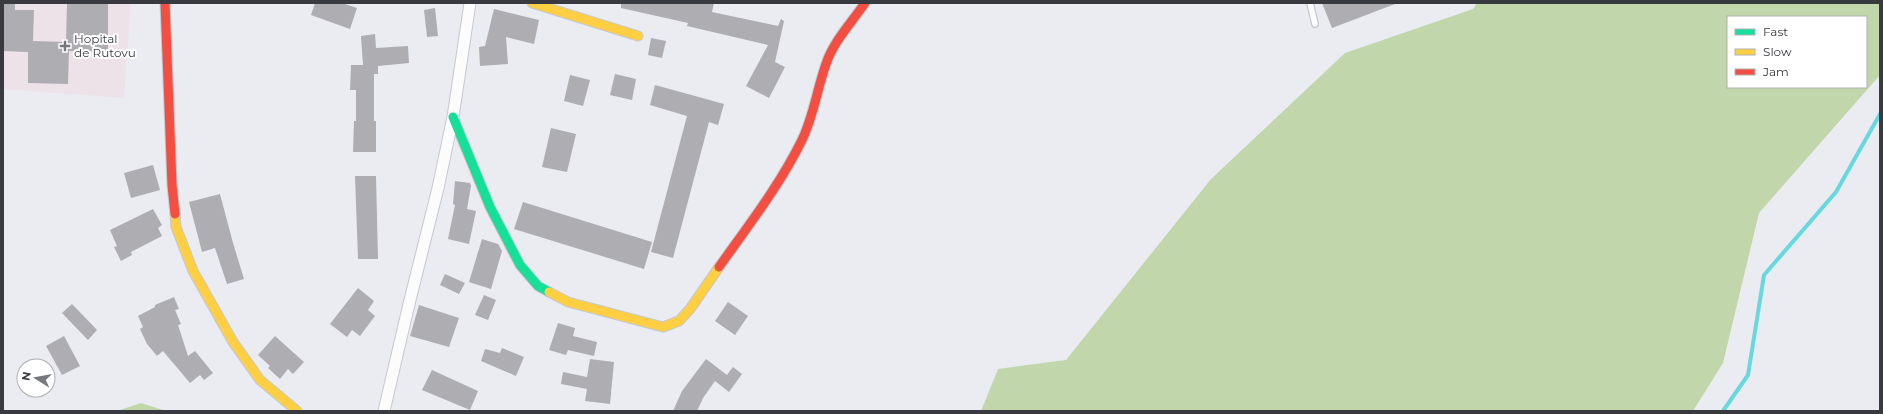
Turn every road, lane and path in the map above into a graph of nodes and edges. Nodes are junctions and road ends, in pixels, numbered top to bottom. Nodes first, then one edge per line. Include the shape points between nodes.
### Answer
1 (165, 3) edge
2 (470, 3) edge
3 (532, 3) edge
4 (865, 3) edge
5 (1310, 3) edge
6 (1315, 24) dead end
7 (638, 36) dead end
8 (453, 116) junction
9 (297, 411) edge
10 (384, 411) edge

1 - 9 street via 176,227 193,271 232,342 260,380
2 - 8 street
3 - 7 street
4 - 8 street via 826,63 813,113 802,140 774,188 690,310 679,321 663,327 568,302 538,286 520,265 490,206
5 - 6 lane
8 - 10 street

